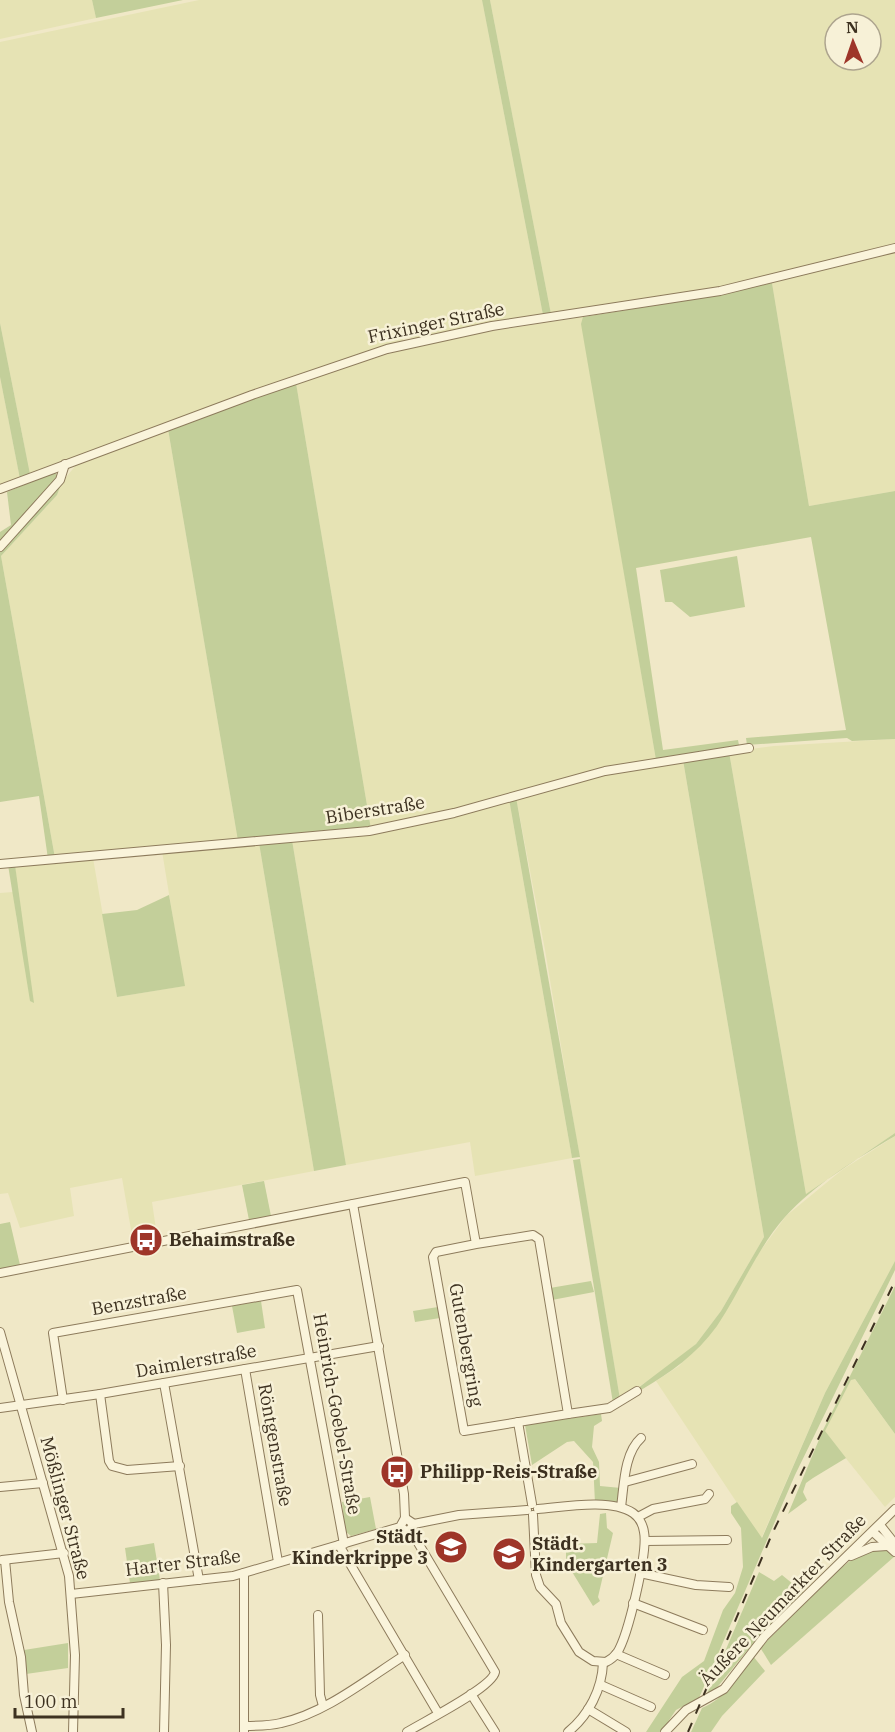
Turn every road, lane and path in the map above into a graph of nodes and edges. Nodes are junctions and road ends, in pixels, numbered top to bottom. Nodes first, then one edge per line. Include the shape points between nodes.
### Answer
1 (895, 248) edge
2 (65, 464) junction
3 (0, 489) edge
4 (0, 547) edge
5 (749, 748) dead end
6 (0, 864) edge
7 (353, 1204) junction
8 (476, 1244) junction
9 (0, 1273) edge
10 (297, 1290) joint
11 (0, 1332) edge
12 (379, 1346) junction
13 (310, 1358) junction
14 (245, 1370) junction
15 (164, 1383) junction
16 (637, 1391) dead end
17 (100, 1394) junction
18 (63, 1400) junction
19 (19, 1405) junction
20 (0, 1408) edge
21 (568, 1414) junction
22 (518, 1422) junction
23 (640, 1438) dead end
24 (692, 1464) dead end
25 (180, 1466) junction
26 (625, 1482) junction
27 (43, 1483) junction
28 (0, 1487) edge
29 (709, 1494) dead end
30 (621, 1507) junction
31 (895, 1509) edge
32 (532, 1510) junction
33 (638, 1517) junction
34 (405, 1518) junction
35 (400, 1527) junction
36 (412, 1527) junction
37 (877, 1528) junction
38 (645, 1540) junction
39 (728, 1540) dead end
40 (342, 1544) junction
41 (892, 1547) edge
42 (64, 1553) junction
43 (845, 1559) junction
44 (3, 1560) edge
45 (278, 1562) junction
46 (244, 1574) junction
47 (640, 1574) junction
48 (199, 1580) junction
49 (163, 1583) junction
50 (729, 1587) dead end
51 (71, 1594) junction
52 (633, 1603) junction
53 (318, 1615) dead end
54 (703, 1630) dead end
55 (616, 1654) junction
56 (405, 1655) junction
57 (603, 1663) junction
58 (665, 1676) dead end
59 (601, 1685) junction
60 (471, 1694) junction
61 (323, 1706) junction
62 (651, 1707) dead end
63 (588, 1709) junction
64 (438, 1713) junction
65 (244, 1729) edge
66 (32, 1732) edge
67 (73, 1732) edge
68 (164, 1732) edge
69 (407, 1732) edge
70 (495, 1732) edge
71 (568, 1732) edge
72 (626, 1732) edge
73 (665, 1732) edge

1 - 2 street, Frixinger Straße via 720,291 492,326 387,349
2 - 3 street, Frixinger Straße
2 - 4 street via 60,480
5 - 6 street, Biberstraße via 605,771 454,813 369,831
7 - 8 street via 465,1182
7 - 9 street
7 - 12 street
8 - 21 street, Gutenbergring via 533,1235 539,1239
8 - 22 street, Gutenbergring via 436,1252 433,1257 464,1431
10 - 13 street, Heinrich-Goebel-Straße
10 - 18 street, Benzstraße via 53,1333
11 - 19 street, Mößlinger Straße
12 - 13 street, Daimlerstraße
12 - 34 street
13 - 14 street, Daimlerstraße
13 - 40 street, Heinrich-Goebel-Straße
14 - 15 street, Daimlerstraße
14 - 45 street, Röntgenstraße
15 - 17 street, Daimlerstraße
15 - 25 street
16 - 21 street, Gutenbergring via 609,1408
17 - 18 street, Daimlerstraße
17 - 25 street via 112,1466 127,1470
18 - 19 street, Daimlerstraße
19 - 20 street, Daimlerstraße
19 - 27 street, Mößlinger Straße
21 - 22 street, Gutenbergring
22 - 32 street
23 - 26 street via 633,1448
24 - 26 street
25 - 48 street
26 - 30 street
27 - 28 street
27 - 42 street, Mößlinger Straße
29 - 33 street via 705,1499 653,1509
30 - 32 street
30 - 33 street
31 - 37 street, Äußere Neumarkter Straße
32 - 36 street via 459,1515
32 - 57 street via 538,1584 556,1604 561,1623 579,1652
33 - 38 street
34 - 35 street
34 - 36 street
35 - 36 street via 406,1532
35 - 40 street, Harter Straße
36 - 60 street via 494,1667 493,1679
37 - 41 street
37 - 43 street, Äußere Neumarkter Straße
38 - 39 street
38 - 47 street
40 - 45 street, Harter Straße
40 - 56 street
41 - 43 street via 872,1547
42 - 44 street
42 - 51 street, Mößlinger Straße
43 - 73 street, Äußere Neumarkter Straße via 765,1637 723,1689 686,1710
44 - 66 street
45 - 46 street, Harter Straße
46 - 48 street, Harter Straße
46 - 65 street
47 - 50 street
47 - 52 street
48 - 49 street, Harter Straße
49 - 51 street, Harter Straße
49 - 68 street
51 - 67 street, Mößlinger Straße via 75,1655
52 - 54 street
52 - 55 street
53 - 61 street
55 - 57 street
55 - 58 street
56 - 61 street
56 - 64 street
57 - 59 street
59 - 62 street
59 - 63 street
60 - 64 street
60 - 70 street
61 - 65 street via 280,1724
63 - 71 street
63 - 72 street
64 - 69 street

